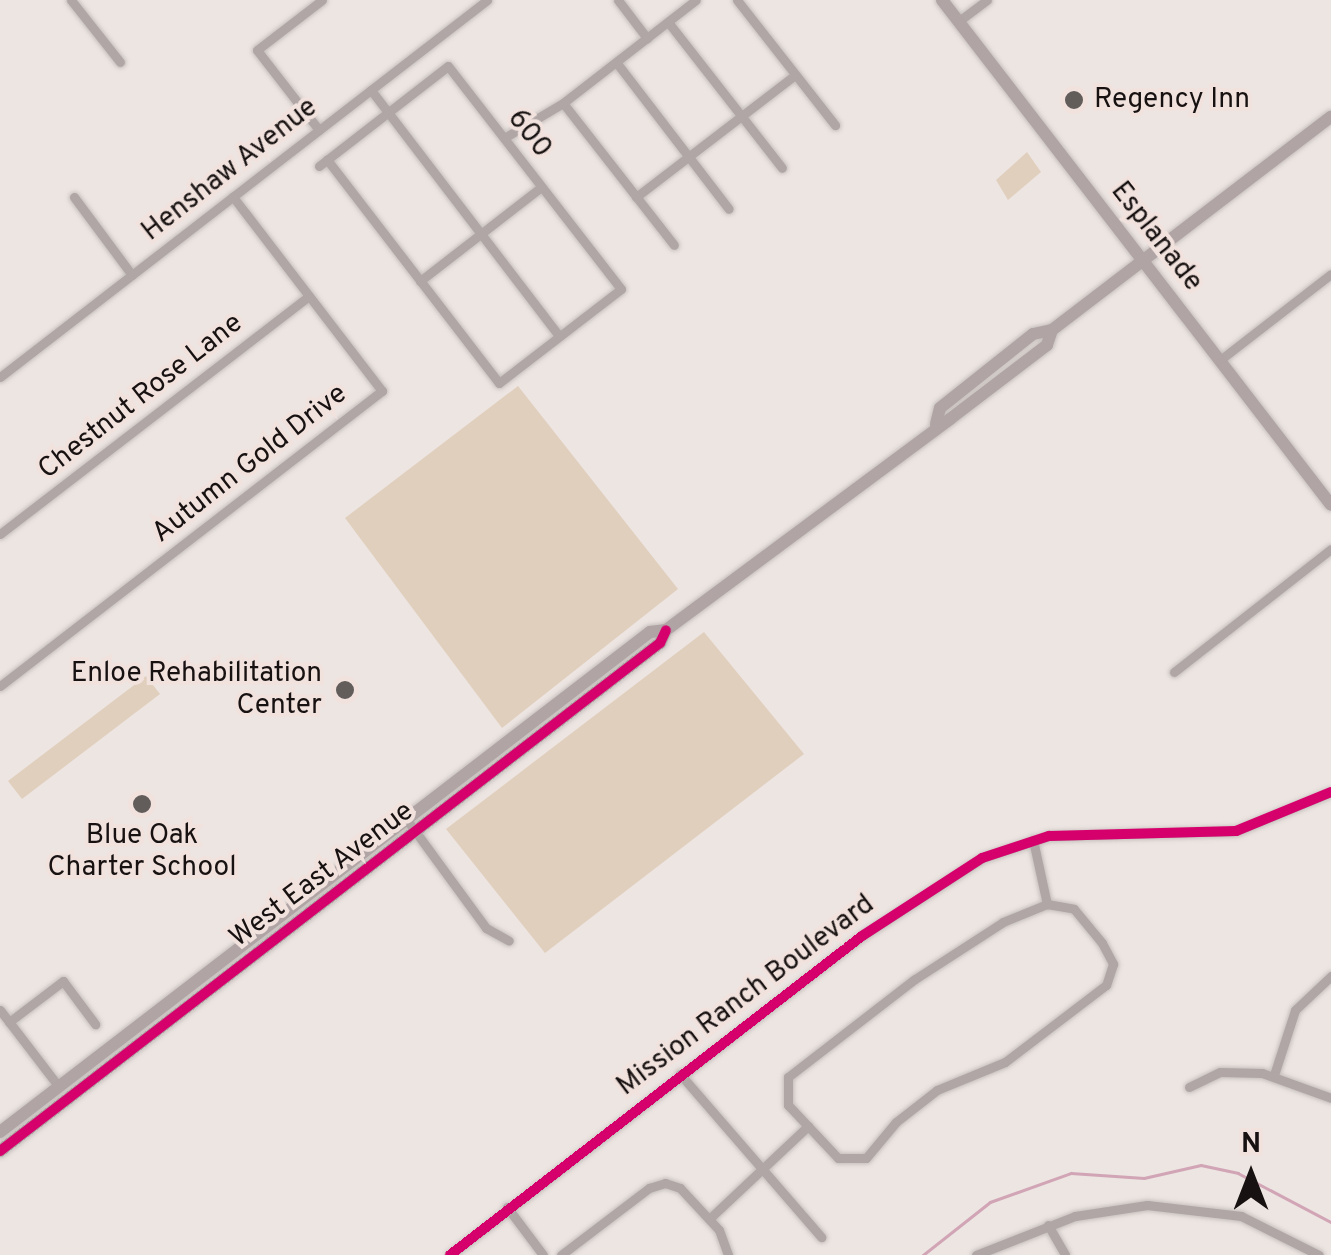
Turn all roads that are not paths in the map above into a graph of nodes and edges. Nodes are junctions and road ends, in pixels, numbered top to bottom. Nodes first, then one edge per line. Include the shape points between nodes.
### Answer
1 (71, 0) edge
2 (322, 0) edge
3 (463, 0) edge
4 (488, 0) edge
5 (618, 0) edge
6 (696, 0) edge
7 (737, 0) edge
8 (942, 0) edge
9 (987, 0) edge
10 (472, 12) junction
11 (959, 21) junction
12 (668, 22) junction
13 (647, 38) junction
14 (120, 62) dead end
15 (616, 62) junction
16 (795, 75) junction
17 (371, 90) junction
18 (563, 103) junction
19 (388, 113) junction
20 (742, 115) junction
21 (1331, 117) edge
22 (834, 125) dead end
23 (319, 130) junction
24 (504, 138) junction
25 (688, 156) junction
26 (782, 168) dead end
27 (542, 187) junction
28 (74, 197) dead end
29 (232, 197) junction
30 (636, 197) junction
31 (729, 210) dead end
32 (481, 234) junction
33 (674, 246) dead end
34 (1143, 260) junction
35 (132, 274) junction
36 (1331, 274) edge
37 (420, 281) junction
38 (309, 296) junction
39 (560, 336) junction
40 (1220, 360) junction
41 (0, 376) edge
42 (1331, 504) edge
43 (0, 534) edge
44 (1331, 549) edge
45 (1174, 672) dead end
46 (0, 686) edge
47 (1331, 792) edge
48 (411, 826) junction
49 (1033, 840) junction
50 (1047, 904) junction
51 (509, 941) dead end
52 (1331, 976) edge
53 (0, 1010) edge
54 (9, 1022) junction
55 (95, 1024) dead end
56 (680, 1074) junction
57 (1274, 1075) junction
58 (58, 1087) junction
59 (1189, 1087) dead end
60 (1331, 1098) edge
61 (808, 1126) junction
62 (0, 1132) edge
63 (0, 1151) edge
64 (760, 1171) junction
65 (507, 1207) junction
66 (709, 1219) junction
67 (1048, 1225) junction
68 (821, 1237) dead end
69 (450, 1255) edge
70 (542, 1255) edge
71 (562, 1255) edge
72 (728, 1255) edge
73 (976, 1255) edge
74 (1064, 1255) edge
75 (1320, 1255) edge

1 - 14 street
2 - 23 street via 258,50
3 - 10 street
4 - 10 street, Henshaw Avenue
5 - 13 street
6 - 12 street
7 - 16 street
8 - 11 main road, Esplanade
9 - 11 street
10 - 17 street, Henshaw Avenue
11 - 34 main road, Esplanade
12 - 13 street
12 - 20 street
13 - 15 street
15 - 18 street
15 - 25 street
16 - 20 street
16 - 22 street
17 - 19 street
17 - 23 street, Henshaw Avenue
18 - 24 street
18 - 30 street
19 - 24 street, 600 via 448,66
19 - 32 street
19 - 37 street, 600 via 323,163
20 - 25 street
20 - 26 street
21 - 34 main road, West East Avenue
23 - 29 street, Henshaw Avenue
24 - 27 street, 600
25 - 30 street
25 - 31 street
27 - 32 street
27 - 39 street, 600 via 621,289
28 - 35 street
29 - 35 street, Henshaw Avenue
29 - 38 street, Autumn Gold Drive
30 - 33 street
32 - 37 street
32 - 39 street
34 - 40 main road, Esplanade
34 - 48 main road, West East Avenue via 1052,330 1046,345 666,630 650,632
35 - 41 street, Henshaw Avenue
36 - 40 street
37 - 39 street via 499,383
38 - 43 street, Chestnut Rose Lane
38 - 46 street, Autumn Gold Drive via 382,390
40 - 42 main road, Esplanade
44 - 45 street
47 - 49 street, Mission Ranch Boulevard via 1269,822 1225,833
48 - 51 street via 486,928
48 - 58 main road, West East Avenue
48 - 63 main road, West East Avenue
49 - 50 street
49 - 56 street, Mission Ranch Boulevard via 982,858 891,916
50 - 61 street via 1004,922 915,979 792,1073 786,1100
50 - 61 street via 1074,909 1102,943 1113,964 1106,985 1005,1062 943,1086 896,1122 861,1161 838,1158
52 - 57 street via 1290,1019
53 - 54 street
54 - 55 street via 63,981
54 - 58 street
56 - 64 street
56 - 65 street, Mission Ranch Boulevard
57 - 59 street via 1220,1072
57 - 60 street
58 - 62 main road, West East Avenue
61 - 64 street
64 - 66 street
64 - 68 street
65 - 69 street, Mission Ranch Boulevard
65 - 70 street
66 - 71 street via 680,1188 659,1183
66 - 72 street via 727,1241
67 - 73 street
67 - 74 street
67 - 75 street via 1108,1208 1182,1206 1256,1220

